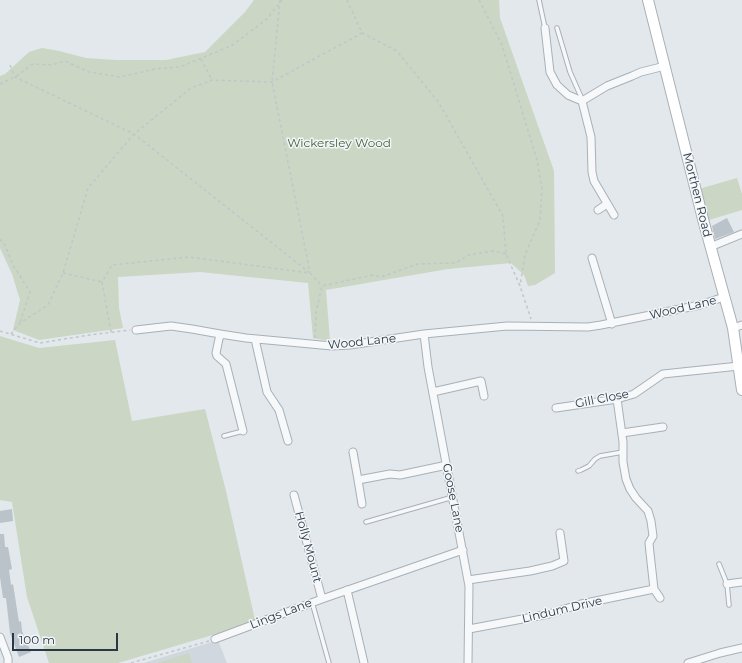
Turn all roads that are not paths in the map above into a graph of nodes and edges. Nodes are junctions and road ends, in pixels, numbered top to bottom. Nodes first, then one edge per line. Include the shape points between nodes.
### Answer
1 (538, 0) edge
2 (648, 0) edge
3 (545, 28) joint
4 (556, 28) dead end
5 (665, 66) junction
6 (582, 100) junction
7 (607, 204) junction
8 (598, 210) dead end
9 (614, 215) dead end
10 (742, 234) edge
11 (710, 247) junction
12 (592, 258) dead end
13 (724, 298) junction
14 (612, 324) junction
15 (737, 326) edge
16 (136, 330) road end
17 (220, 334) junction
18 (424, 334) junction
19 (255, 339) junction
20 (739, 366) junction
21 (742, 390) edge
22 (433, 392) junction
23 (484, 396) dead end
24 (617, 399) junction
25 (556, 408) dead end
26 (663, 427) dead end
27 (243, 431) joint
28 (622, 433) junction
29 (224, 436) dead end
30 (288, 441) dead end
31 (353, 452) dead end
32 (623, 452) junction
33 (447, 465) junction
34 (578, 471) dead end
35 (358, 480) junction
36 (294, 495) dead end
37 (453, 497) junction
38 (362, 504) dead end
39 (366, 522) dead end
40 (560, 533) dead end
41 (463, 550) junction
42 (719, 564) dead end
43 (468, 580) junction
44 (742, 582) edge
45 (727, 584) junction
46 (347, 590) junction
47 (654, 590) junction
48 (660, 598) dead end
49 (322, 599) junction
50 (312, 602) junction
51 (729, 605) dead end
52 (469, 629) junction
53 (0, 637) edge
54 (215, 639) road end
55 (742, 648) edge
56 (8, 663) edge
57 (329, 663) edge
58 (364, 663) edge
59 (468, 663) edge
60 (688, 663) edge

1 - 3 lane
2 - 5 main road, Morthen Road
3 - 6 street via 550,72 557,85 568,95
4 - 6 lane
5 - 6 street via 641,72
5 - 11 main road, Morthen Road
6 - 7 street via 591,137 594,181
7 - 8 street
7 - 9 street
10 - 11 street
11 - 13 main road, Morthen Road
12 - 14 street
13 - 14 street, Wood Lane
13 - 15 main road, Morthen Road
14 - 18 street, Wood Lane via 507,326
15 - 20 main road, Morthen Road
16 - 17 street, Wood Lane via 171,326
17 - 19 street, Wood Lane
17 - 27 street via 216,353 226,364
18 - 19 street, Wood Lane via 332,346
18 - 22 street, Goose Lane
19 - 30 street via 267,392 279,410
20 - 21 main road, Morthen Road
20 - 24 street, Gill Close via 663,374 634,394
22 - 23 street via 481,381
22 - 33 street, Goose Lane
24 - 25 street, Gill Close
24 - 28 street
26 - 28 street
27 - 29 lane
28 - 32 street
31 - 35 street
32 - 34 lane via 600,456 589,466
32 - 47 street via 626,479 636,498 648,511 653,529 649,543
33 - 35 street via 400,475 390,474
33 - 37 street, Goose Lane
35 - 38 street
36 - 49 street, Holly Mount
37 - 39 lane
37 - 41 street, Goose Lane
40 - 43 street via 564,561 530,571
41 - 43 street, Goose Lane
41 - 46 street, Lings Lane
42 - 45 lane
43 - 52 street, Goose Lane
44 - 45 street
45 - 51 lane
46 - 49 street, Lings Lane
46 - 58 street
47 - 48 street
47 - 52 street, Lindum Drive
49 - 50 street, Lings Lane
50 - 54 street, Lings Lane
50 - 57 lane
52 - 59 street, Goose Lane
53 - 56 street
55 - 60 street

